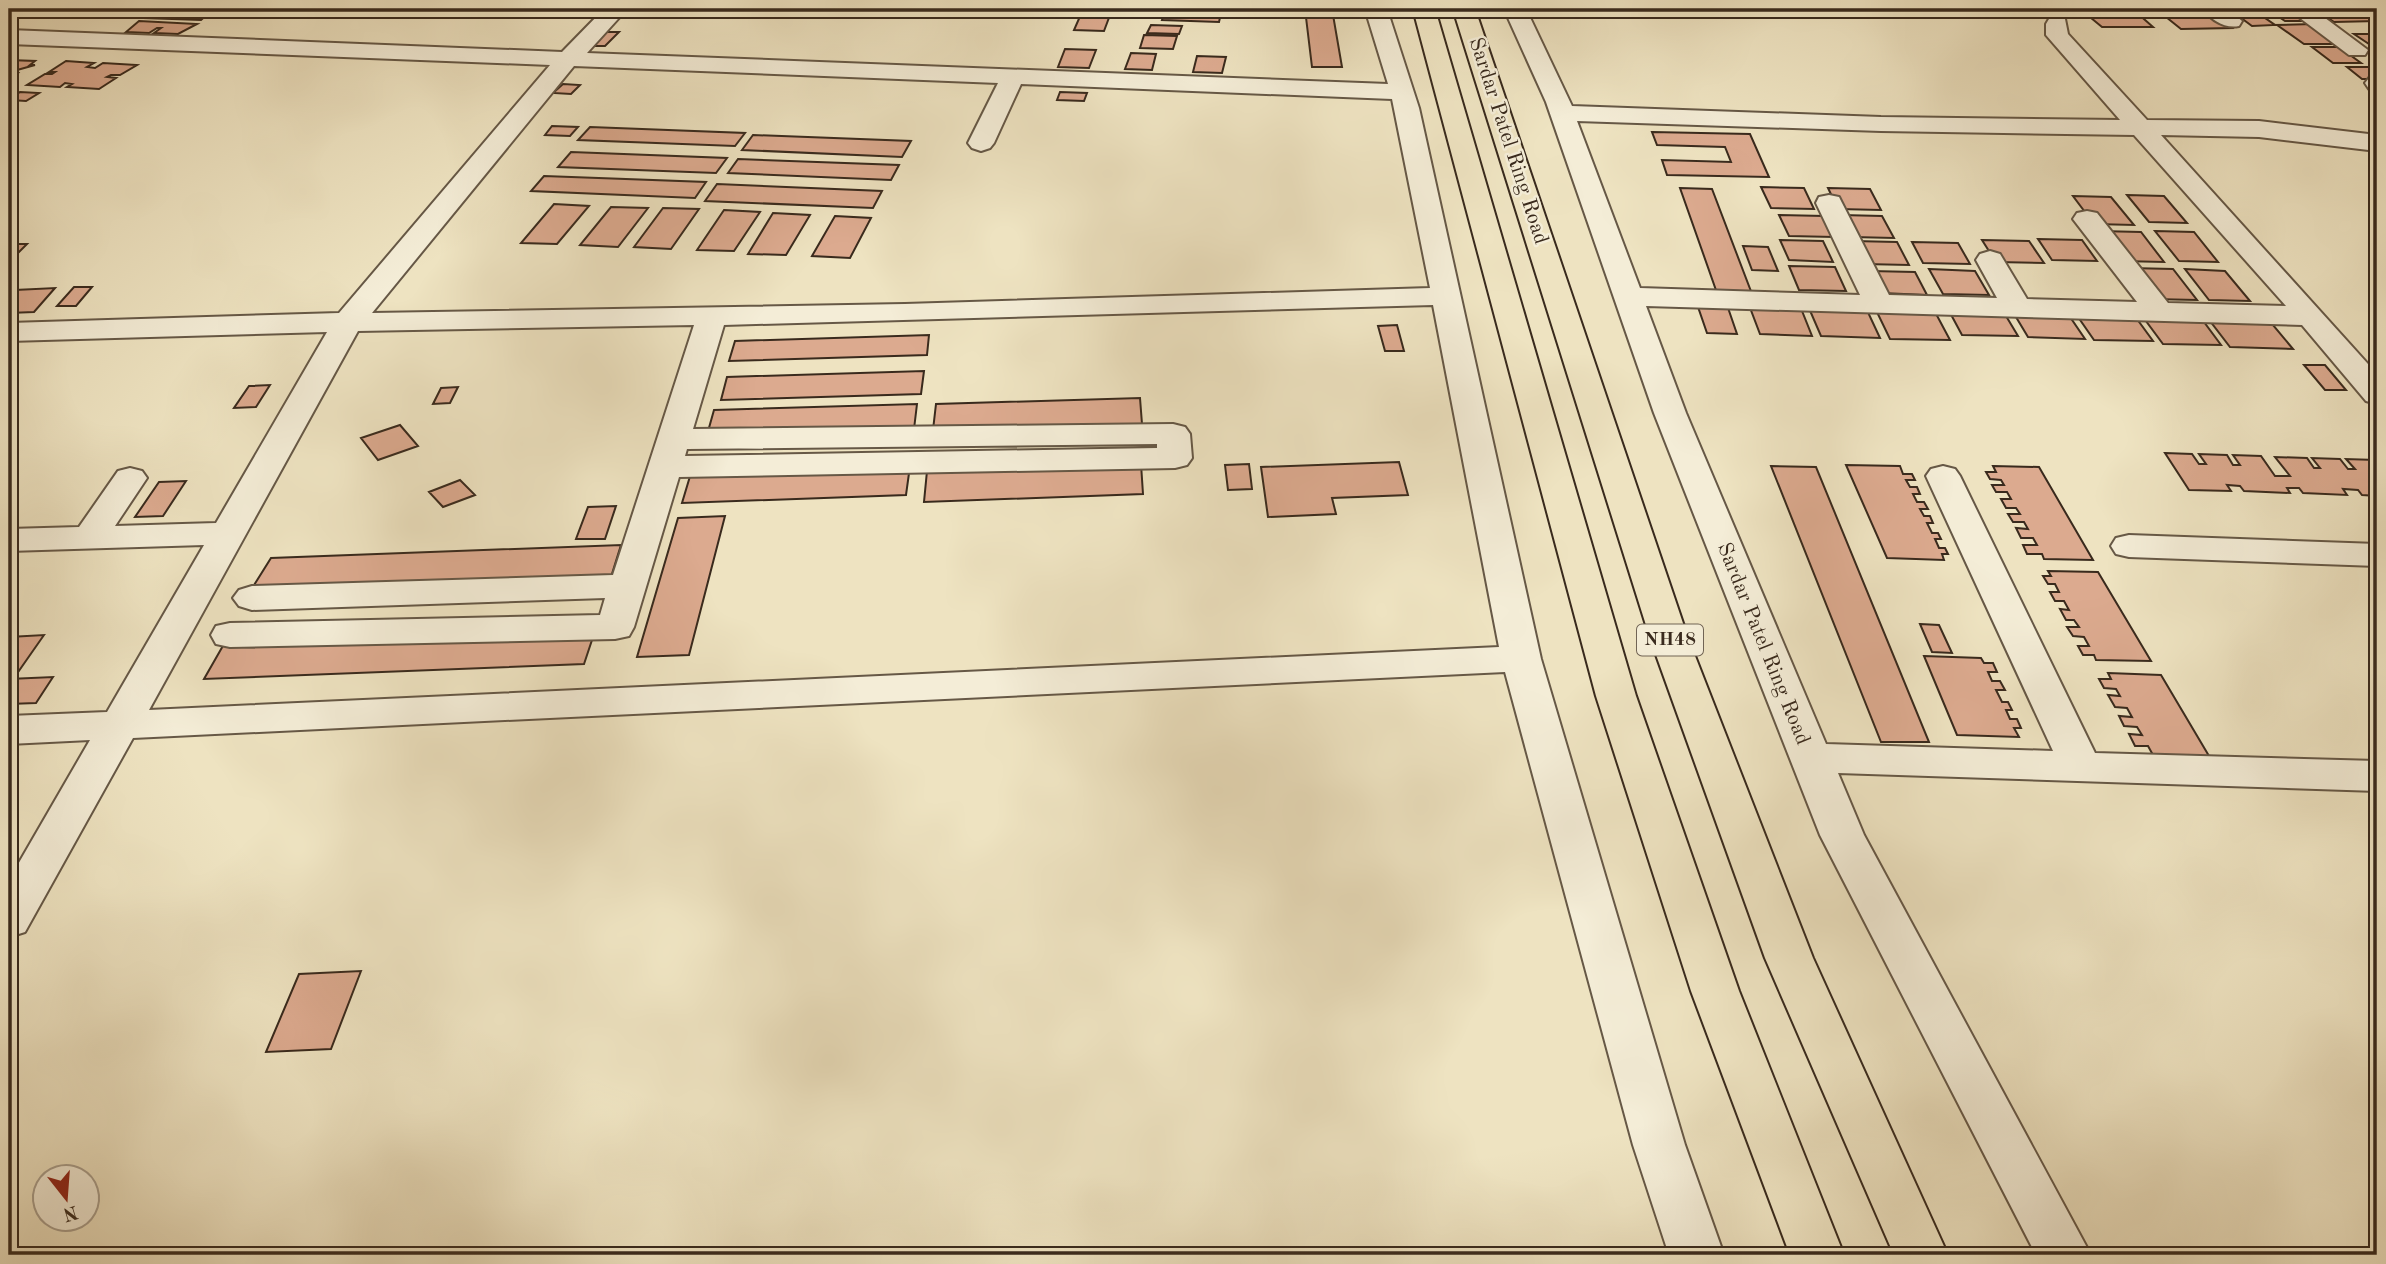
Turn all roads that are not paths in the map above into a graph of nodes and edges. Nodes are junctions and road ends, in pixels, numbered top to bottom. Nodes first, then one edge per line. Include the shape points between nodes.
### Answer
1 (615, 9) edge
2 (1376, 9) edge
3 (1424, 9) edge
4 (1464, 9) edge
5 (1514, 9) edge
6 (2300, 9) edge
7 (2057, 24) dead end
8 (9, 37) edge
9 (2357, 50) dead end
10 (567, 60) junction
11 (1012, 78) junction
12 (1402, 92) junction
13 (1562, 113) junction
14 (2140, 129) junction
15 (981, 142) dead end
16 (2377, 144) edge
17 (1829, 203) dead end
18 (2087, 219) dead end
19 (1990, 260) dead end
20 (1446, 296) junction
21 (1628, 298) junction
22 (1879, 304) junction
23 (2017, 308) junction
24 (2159, 312) junction
25 (712, 316) junction
26 (2311, 316) junction
27 (348, 322) junction
28 (9, 332) edge
29 (2377, 394) edge
30 (669, 453) junction
31 (1942, 476) dead end
32 (130, 478) dead end
33 (229, 533) junction
34 (90, 537) junction
35 (9, 540) edge
36 (2129, 546) dead end
37 (2377, 555) edge
38 (627, 586) junction
39 (252, 597) dead end
40 (230, 635) dead end
41 (1521, 659) junction
42 (122, 725) junction
43 (9, 730) edge
44 (1809, 758) junction
45 (2081, 766) junction
46 (2377, 776) edge
47 (9, 920) edge
48 (1697, 1255) edge
49 (1817, 1255) edge
50 (1921, 1255) edge
51 (2064, 1255) edge

1 - 10 street
2 - 12 street
3 - 49 highway, Sardar Patel Ring Road / NH48 via 1616,696 1715,991
4 - 50 highway, Sardar Patel Ring Road / NH48 via 1670,638 1789,958
5 - 13 street, Sardar Patel Ring Road
6 - 9 street
7 - 14 street via 2057,35
8 - 10 street
10 - 11 street
10 - 27 street
11 - 12 street
11 - 15 street
12 - 20 street
13 - 14 street
13 - 21 street, Sardar Patel Ring Road
14 - 16 street via 2259,129
14 - 26 street
17 - 22 street
18 - 24 street
19 - 23 street
20 - 25 street
20 - 41 street
21 - 22 street
21 - 44 street, Sardar Patel Ring Road
22 - 23 street
23 - 24 street
24 - 26 street
25 - 27 street
25 - 30 street
26 - 29 street
27 - 28 street
27 - 33 street
30 - 30 street via 1175,458 1173,434
30 - 38 street
31 - 45 street
32 - 34 street
33 - 34 street
33 - 42 street
34 - 35 street
36 - 37 street
38 - 39 street
38 - 40 street via 615,627
41 - 42 street
41 - 48 street via 1659,1145
42 - 43 street
42 - 47 street
44 - 45 street
44 - 51 street, Sardar Patel Ring Road via 1842,835
45 - 46 street

